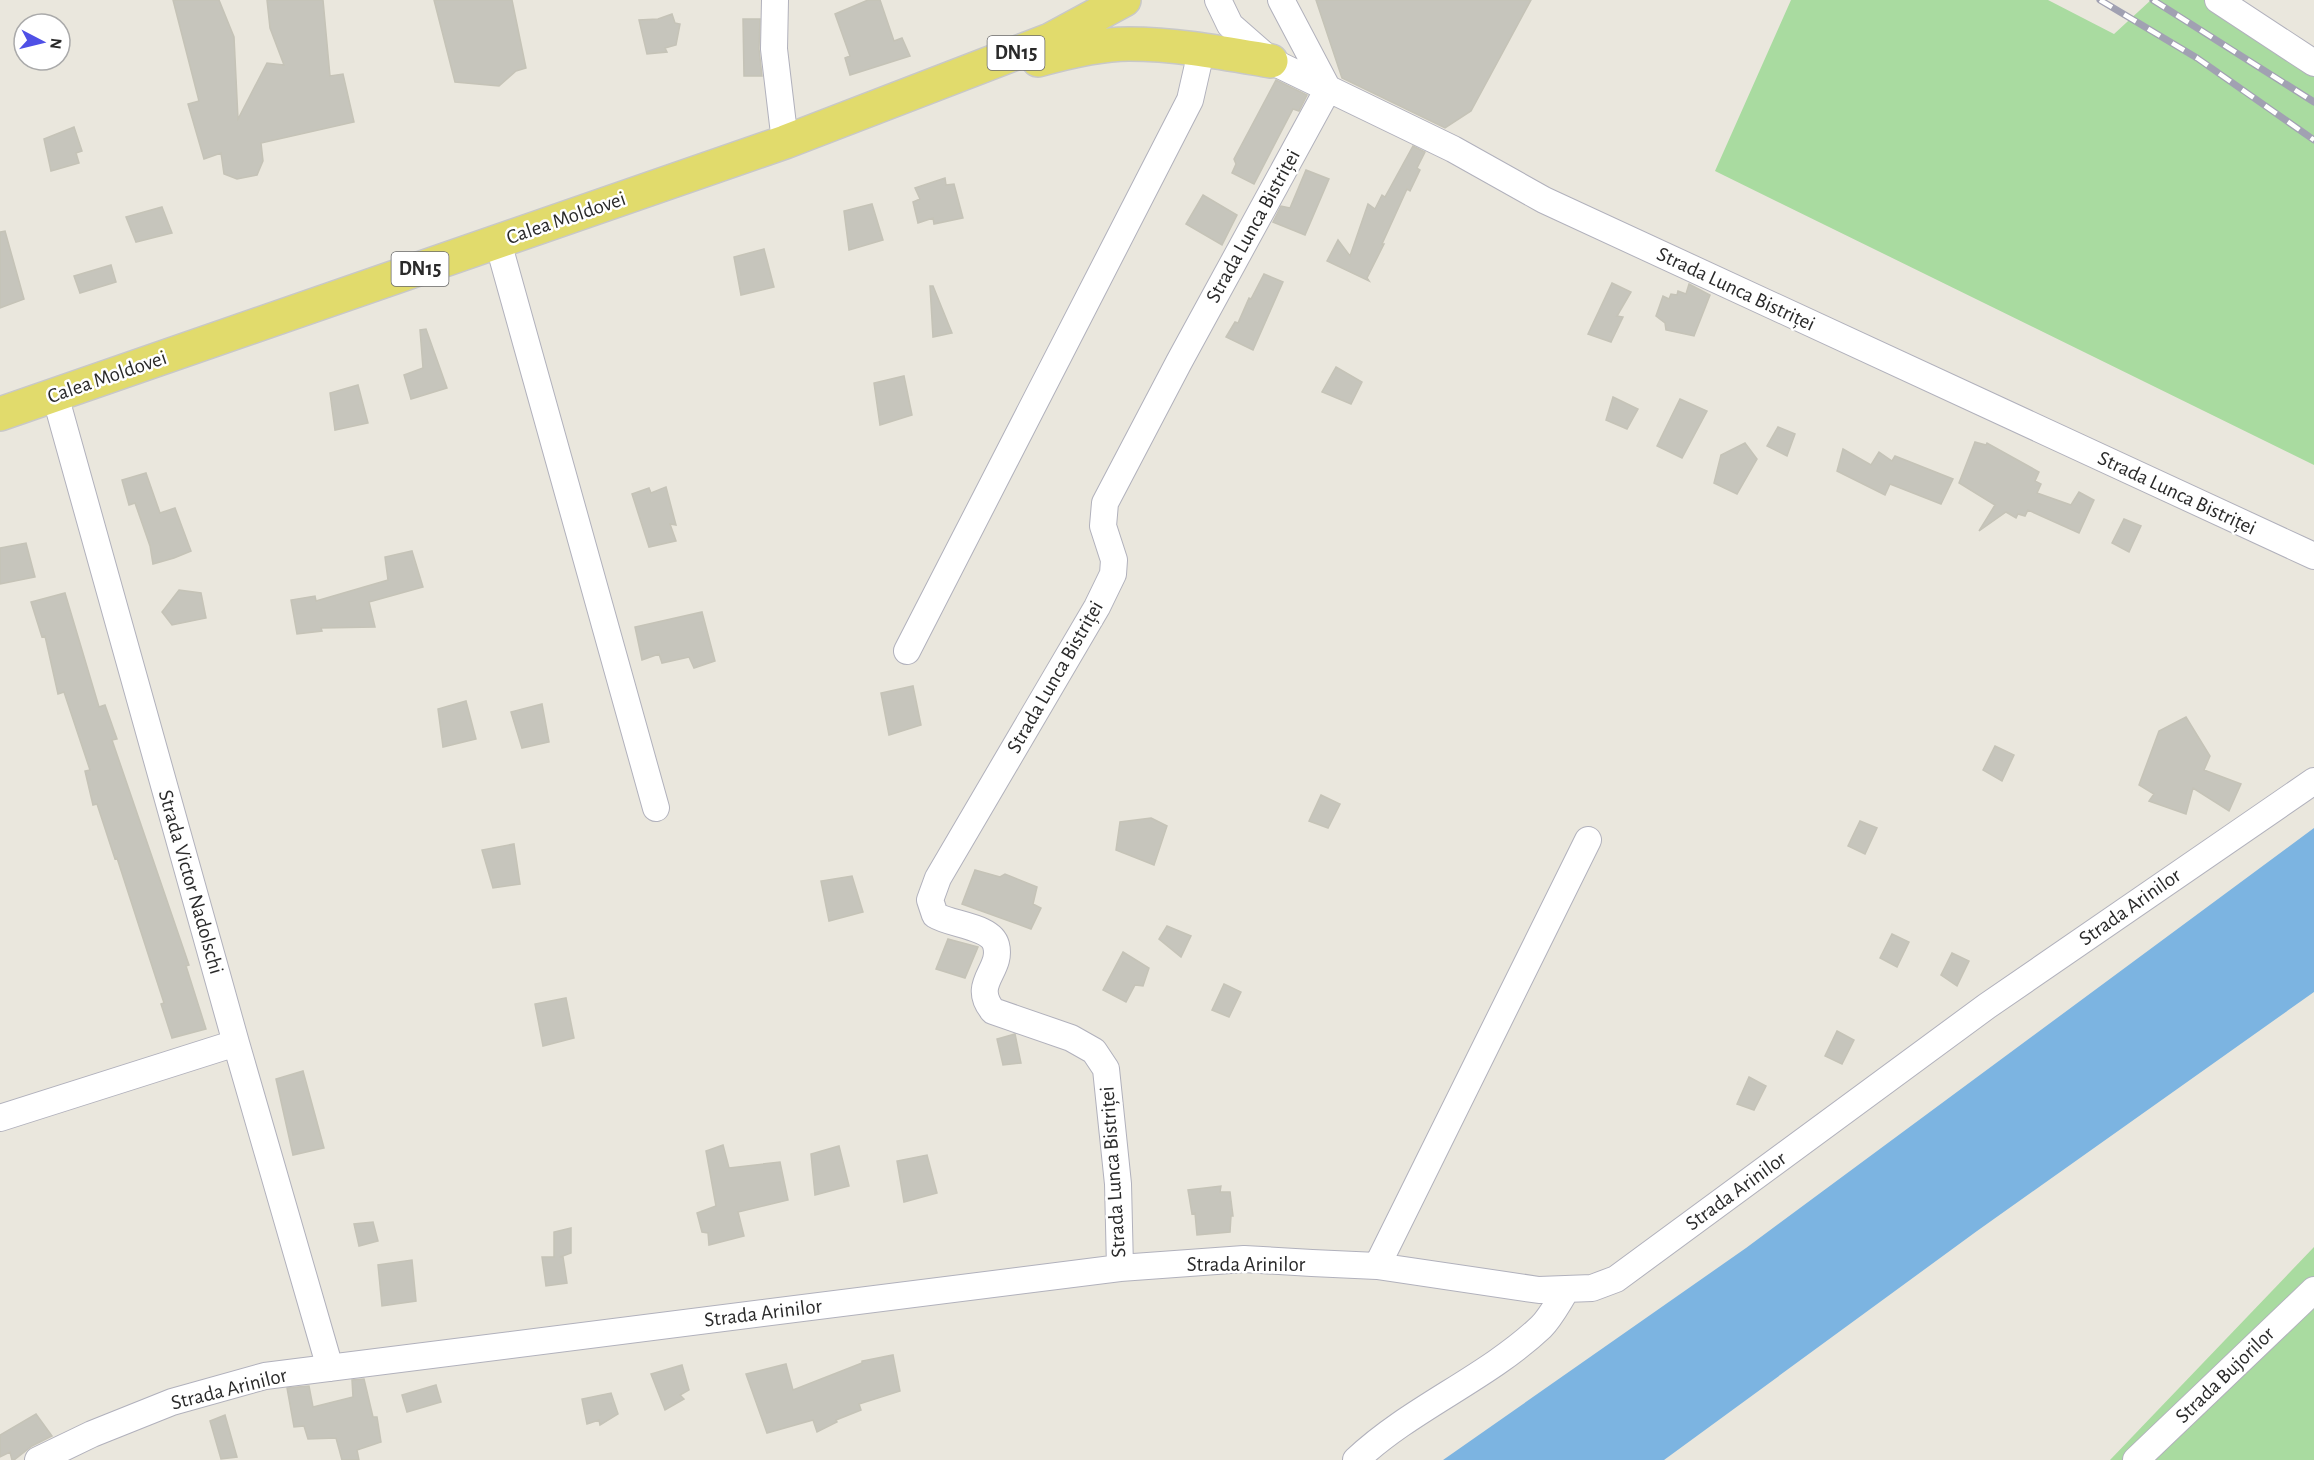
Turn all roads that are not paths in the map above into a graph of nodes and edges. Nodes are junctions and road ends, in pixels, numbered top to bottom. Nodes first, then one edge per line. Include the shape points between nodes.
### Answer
1 (775, 0) edge
2 (1124, 0) edge
3 (1218, 0) edge
4 (1281, 0) edge
5 (2218, 0) edge
6 (1197, 48) junction
7 (1270, 61) junction
8 (2314, 63) edge
9 (1328, 88) junction
10 (903, 95) junction
11 (786, 142) junction
12 (498, 242) junction
13 (55, 395) junction
14 (0, 414) edge
15 (2314, 556) edge
16 (907, 651) dead end
17 (2314, 781) edge
18 (656, 808) dead end
19 (1588, 840) dead end
20 (236, 1043) junction
21 (0, 1118) edge
22 (1377, 1266) junction
23 (1120, 1268) junction
24 (1567, 1289) junction
25 (2314, 1290) edge
26 (330, 1368) junction
27 (38, 1460) edge
28 (1356, 1460) edge
29 (2136, 1460) edge

1 - 11 street via 774,49
2 - 10 main road, Calea Moldovei / DN15 via 1050,40
3 - 7 street via 1230,25
4 - 9 street
5 - 8 street
6 - 7 main road
6 - 10 main road via 1127,44 1067,52
6 - 16 street via 1198,65 1190,100
7 - 9 street
9 - 15 street, Strada Lunca Bistriței via 1453,149 1544,200
9 - 23 street, Strada Lunca Bistriței via 1105,503 1103,526 1114,560 1113,574 1097,607 938,878 930,900 935,915 943,920 983,931 994,939 997,948 984,989 985,1001 993,1011 1071,1038 1094,1051 1106,1069 1118,1184
10 - 11 main road, Calea Moldovei / DN15
11 - 12 main road, Calea Moldovei / DN15
12 - 13 main road, Calea Moldovei / DN15
12 - 18 street
13 - 14 main road, Calea Moldovei / DN15
13 - 20 street, Strada Victor Nadolschi
17 - 24 street, Strada Arinilor via 1987,1006 1616,1279 1592,1288
19 - 22 street
20 - 21 street
20 - 26 street, Strada Victor Nadolschi
22 - 23 street, Strada Arinilor via 1244,1259
22 - 24 street, Strada Arinilor via 1539,1290
23 - 26 street, Strada Arinilor
24 - 28 street via 1543,1326 1375,1442
25 - 29 street, Strada Bujorilor
26 - 27 street, Strada Arinilor via 265,1376 172,1402

